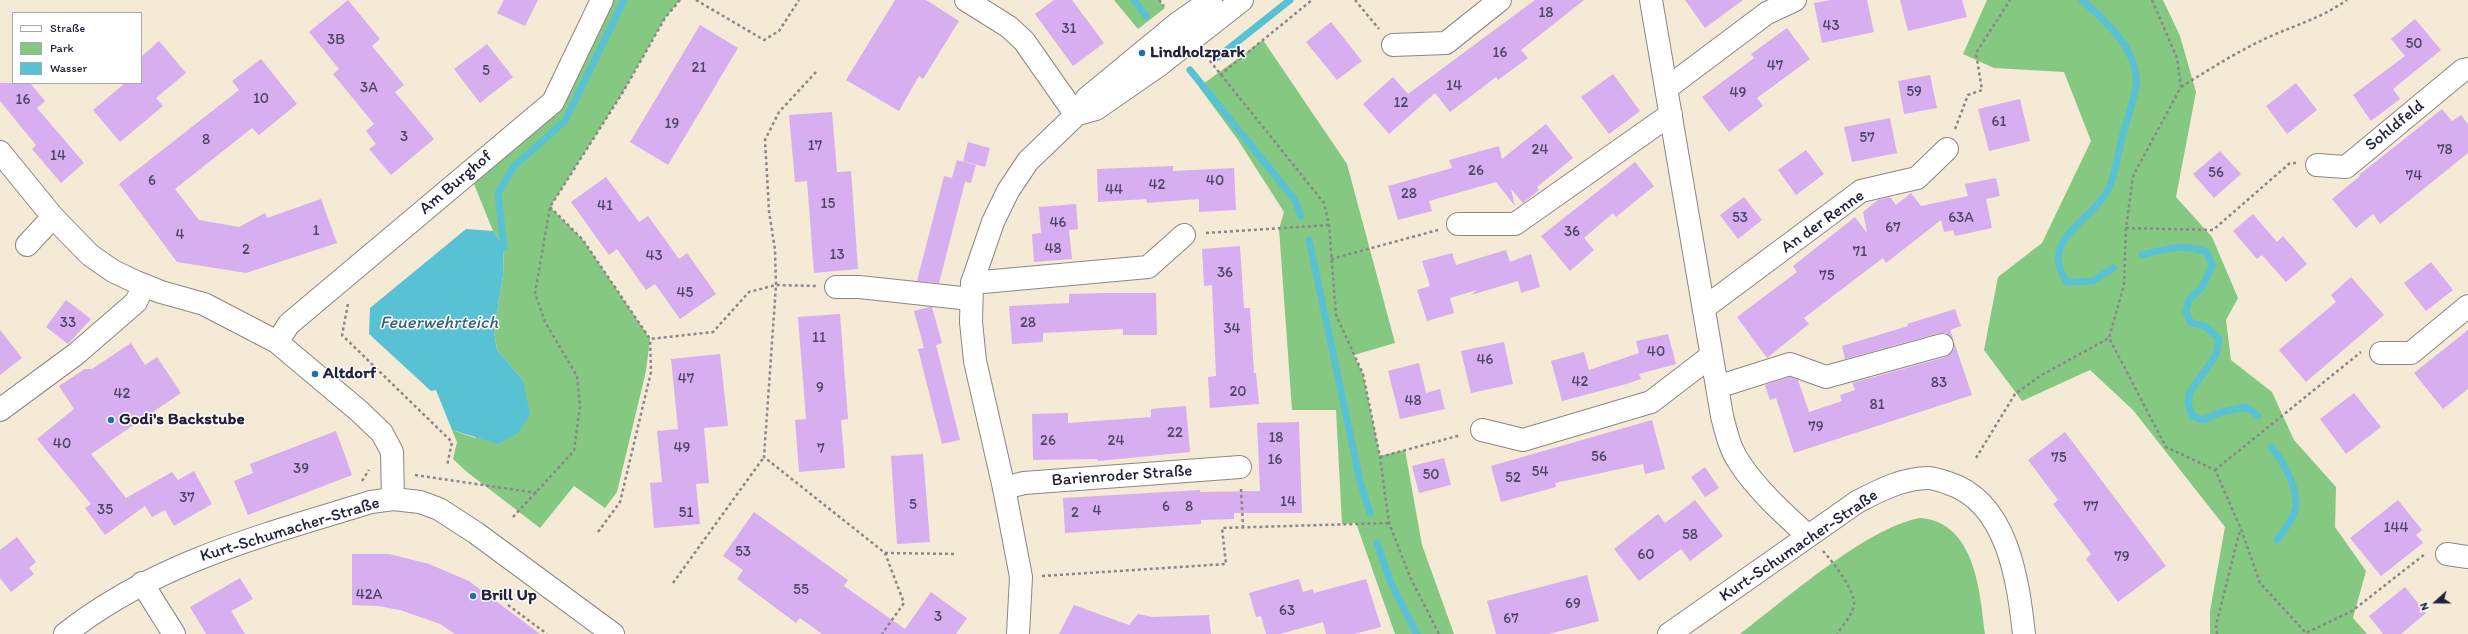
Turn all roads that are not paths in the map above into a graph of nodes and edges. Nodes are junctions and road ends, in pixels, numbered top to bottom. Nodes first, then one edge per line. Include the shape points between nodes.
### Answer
1 (602, 0) edge
2 (966, 0) edge
3 (1211, 0) edge
4 (1242, 0) edge
5 (1500, 0) edge
6 (1651, 0) edge
7 (1795, 0) edge
8 (1392, 45) road end
9 (2468, 69) edge
10 (1667, 88) junction
11 (1671, 114) junction
12 (1076, 116) junction
13 (1947, 149) road end
14 (0, 152) edge
15 (2317, 165) road end
16 (53, 217) junction
17 (1458, 224) road end
18 (1184, 235) road end
19 (27, 245) dead end
20 (144, 285) junction
21 (836, 287) road end
22 (971, 291) junction
23 (2468, 306) edge
24 (1704, 308) junction
25 (278, 342) junction
26 (1942, 345) dead end
27 (2381, 353) road end
28 (1711, 356) junction
29 (1717, 387) junction
30 (0, 410) edge
31 (1482, 430) road end
32 (1240, 467) road end
33 (1004, 488) junction
34 (393, 499) junction
35 (1808, 536) junction
36 (2447, 554) road end
37 (2468, 557) edge
38 (142, 583) junction
39 (64, 634) edge
40 (174, 634) edge
41 (613, 634) edge
42 (1018, 634) edge
43 (1669, 634) edge
44 (2024, 634) edge

1 - 25 street, Am Burghof via 552,102 294,320
2 - 12 street via 1009,27 1024,41
3 - 12 street via 1178,23 1087,98
4 - 12 street via 1158,66 1096,108
5 - 8 street via 1446,44
6 - 10 street
7 - 10 street via 1767,13
9 - 15 street, Sohldfeld via 2463,70 2346,167
10 - 11 street
11 - 17 street via 1515,224
11 - 24 street
12 - 22 street via 1028,161 1008,191 993,222
13 - 24 street, An der Renne via 1917,178 1861,191
14 - 16 street
16 - 19 street
16 - 20 street via 90,255 113,271
18 - 22 street via 1148,267
20 - 25 street via 204,304
20 - 30 street via 136,302 76,354
21 - 22 street
22 - 33 street via 975,361
23 - 27 street via 2411,353
24 - 28 street
25 - 34 street via 382,433 392,452
26 - 29 street via 1826,377 1790,364
28 - 29 street
28 - 31 street via 1651,402 1523,440
29 - 35 street via 1729,442 1739,462 1782,513
32 - 33 street, Barienroder Straße via 1024,483
33 - 42 street via 1022,576
34 - 38 street, Kurt-Schumacher-Straße via 371,502 200,556
34 - 41 street, Kurt-Schumacher-Straße via 420,502 438,509 476,533
35 - 43 street, Kurt-Schumacher-Straße
35 - 44 street, Kurt-Schumacher-Straße via 1856,502 1883,489 1911,480 1929,478 1955,485 1984,506 2000,532 2020,591
36 - 37 street
38 - 39 street, Kurt-Schumacher-Straße
38 - 40 street

